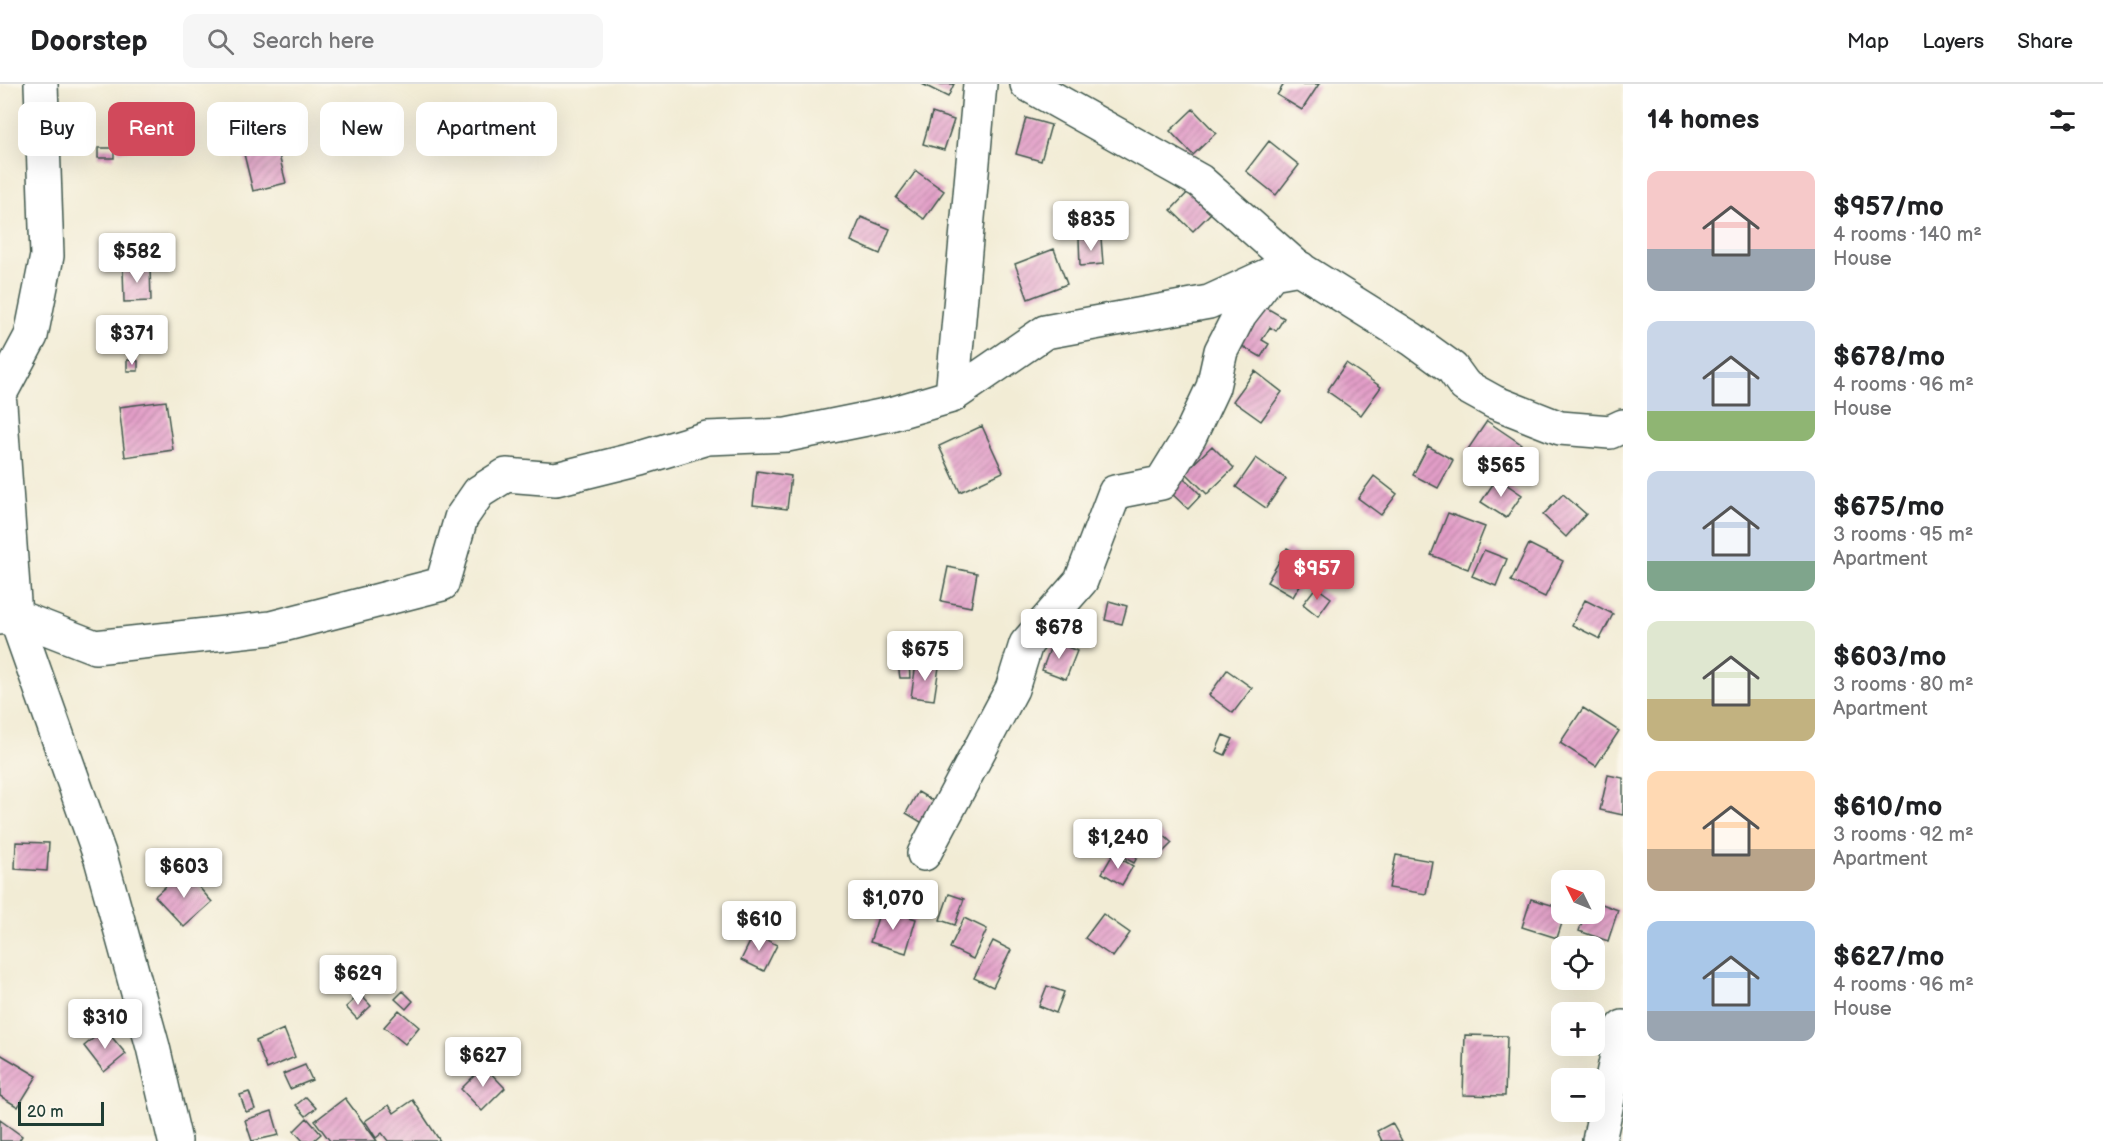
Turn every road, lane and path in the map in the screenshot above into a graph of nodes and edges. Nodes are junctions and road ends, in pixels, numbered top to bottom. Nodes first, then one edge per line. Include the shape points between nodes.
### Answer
1 (41, 84) edge
2 (980, 84) edge
3 (1027, 84) edge
4 (1286, 271) junction
5 (0, 394) edge
6 (952, 396) junction
7 (0, 404) edge
8 (1623, 426) edge
9 (8, 617) edge
10 (924, 854) dead end
11 (1623, 1027) edge
12 (175, 1141) edge
13 (1599, 1141) edge

1 - 5 street via 46,256 31,336
2 - 6 street
3 - 4 street via 1200,181
4 - 6 street via 1209,302 1045,332
4 - 8 street via 1412,339 1452,368 1465,386 1494,402 1560,428 1610,432
4 - 10 street via 1240,314 1221,351 1213,387 1190,436 1161,483 1115,492 1081,581 1026,644 1012,689
6 - 9 street via 891,414 787,435 707,438 556,479 506,475 479,492 461,518 442,584 272,628 95,647
7 - 9 street
9 - 12 street via 100,859
11 - 13 street

